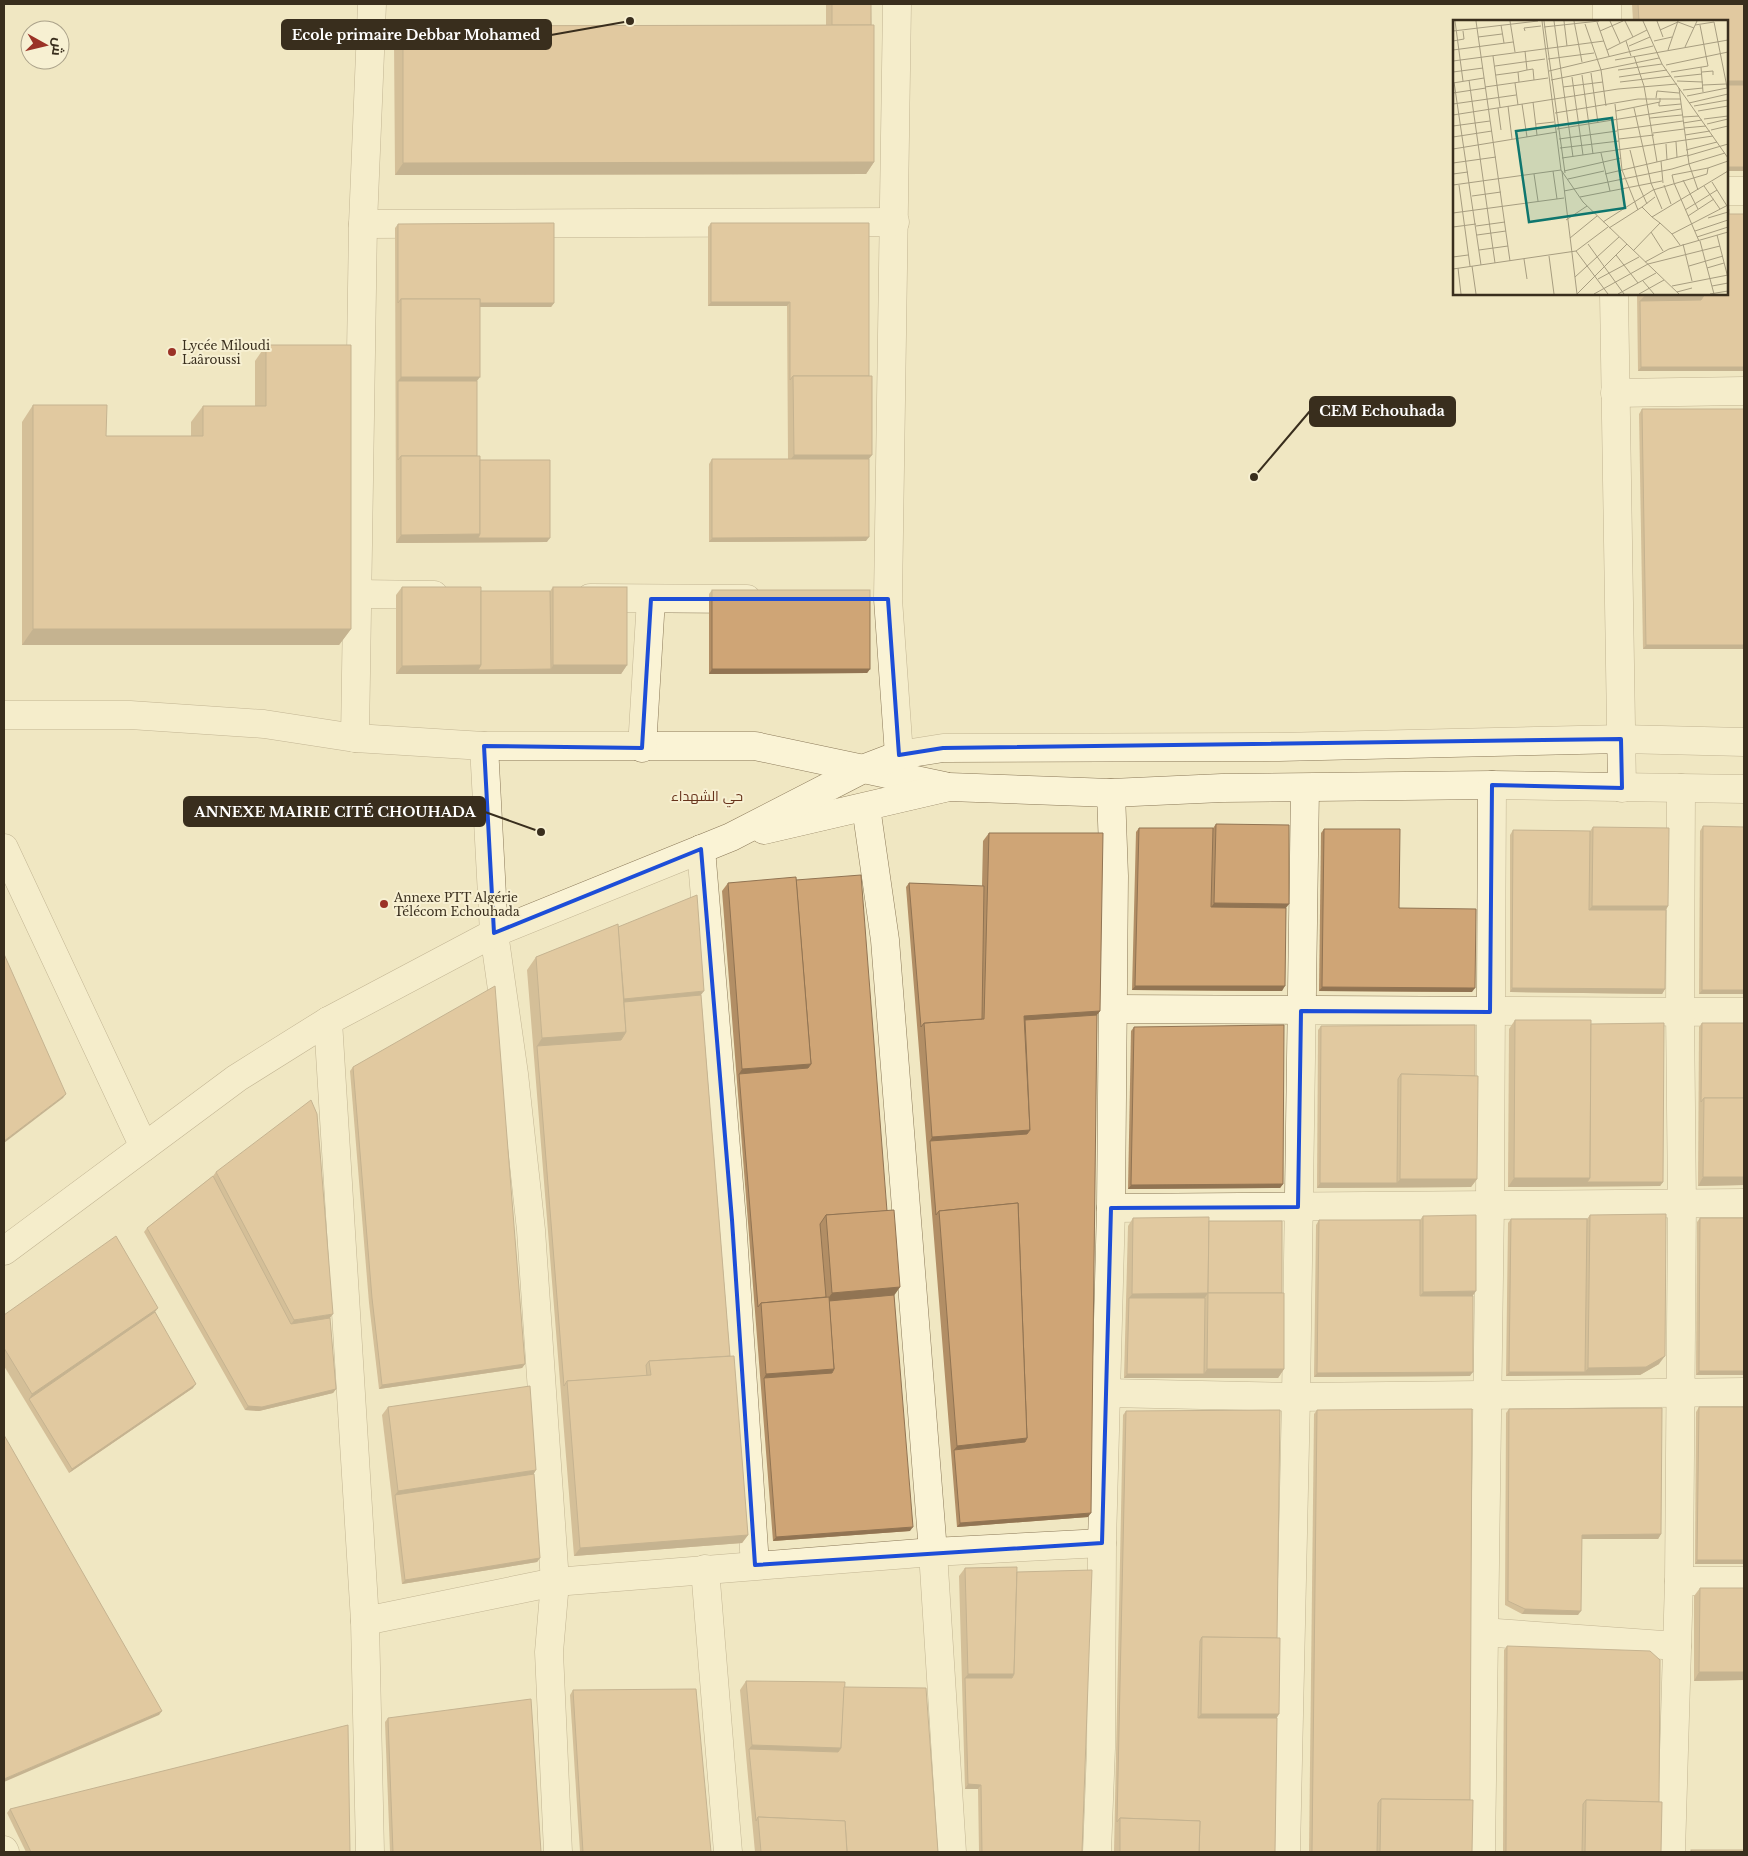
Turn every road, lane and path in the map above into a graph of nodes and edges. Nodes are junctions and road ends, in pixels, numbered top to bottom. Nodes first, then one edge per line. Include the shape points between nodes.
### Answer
1 (372, 4) edge
2 (897, 4) edge
3 (1607, 4) edge
4 (1607, 20) edge
5 (1728, 191) edge
6 (1744, 191) edge
7 (895, 222) junction
8 (363, 224) junction
9 (1614, 295) edge
10 (1744, 391) edge
11 (1615, 393) junction
12 (358, 594) junction
13 (456, 596) edge
14 (564, 597) edge
15 (651, 599) junction
16 (770, 599) edge
17 (859, 599) edge
18 (888, 599) junction
19 (4, 715) edge
20 (355, 738) junction
21 (1621, 739) junction
22 (1744, 742) edge
23 (484, 746) junction
24 (642, 748) junction
25 (899, 755) junction
26 (865, 768) junction
27 (1492, 785) junction
28 (949, 788) junction
29 (1305, 788) junction
30 (1622, 788) junction
31 (1682, 788) junction
32 (1744, 789) edge
33 (1111, 793) junction
34 (866, 808) junction
35 (730, 837) junction
36 (4, 848) edge
37 (701, 849) junction
38 (494, 933) junction
39 (1113, 1008) junction
40 (1300, 1011) junction
41 (1680, 1011) junction
42 (1490, 1012) junction
43 (1744, 1012) edge
44 (328, 1022) junction
45 (144, 1146) junction
46 (1490, 1204) junction
47 (1682, 1204) junction
48 (1744, 1204) edge
49 (1298, 1207) junction
50 (1111, 1208) junction
51 (4, 1251) edge
52 (1744, 1392) edge
53 (1107, 1393) junction
54 (1680, 1393) junction
55 (1487, 1396) junction
56 (1296, 1397) junction
57 (1102, 1543) junction
58 (933, 1552) junction
59 (755, 1564) junction
60 (706, 1569) junction
61 (1679, 1581) junction
62 (1744, 1581) edge
63 (555, 1582) junction
64 (365, 1621) junction
65 (1482, 1632) junction
66 (1677, 1646) junction
67 (370, 1852) edge
68 (558, 1852) edge
69 (728, 1852) edge
70 (952, 1852) edge
71 (1097, 1852) edge
72 (1286, 1852) edge
73 (1481, 1852) edge
74 (1671, 1852) edge

1 - 8 street
2 - 7 street
3 - 4 street
5 - 6 street
7 - 8 street
7 - 18 street
8 - 12 street
9 - 11 street
10 - 11 street
11 - 21 street
12 - 13 street
12 - 20 street
14 - 15 street
15 - 16 street
15 - 24 street
17 - 18 street
18 - 25 street
19 - 20 street via 130,715 264,724
20 - 23 street
21 - 22 street
21 - 25 street via 1288,746 943,748
21 - 30 street
23 - 24 street
23 - 38 street
24 - 26 street via 755,746
25 - 26 street
26 - 28 street
26 - 35 street
27 - 29 street
27 - 30 street
27 - 42 street
28 - 33 street
28 - 34 street
29 - 33 street
29 - 40 street
30 - 31 street
31 - 32 street
31 - 41 street
33 - 39 street
34 - 35 street
34 - 58 street via 885,940
35 - 37 street
36 - 45 street
37 - 38 street
37 - 59 street via 732,1220
38 - 44 street
38 - 63 street via 531,1230
39 - 40 street
39 - 50 street
40 - 42 street
40 - 49 street
41 - 42 street
41 - 43 street
41 - 47 street
42 - 46 street
44 - 45 street via 237,1078
44 - 64 street
45 - 51 street
46 - 47 street
46 - 49 street
46 - 55 street
47 - 48 street
47 - 54 street
49 - 50 street
49 - 56 street
50 - 53 street
52 - 54 street
53 - 56 street
53 - 57 street
54 - 55 street
54 - 61 street
55 - 56 street
55 - 65 street
56 - 72 street
57 - 58 street
57 - 71 street
58 - 59 street
58 - 70 street
59 - 60 street
60 - 63 street
60 - 69 street
61 - 62 street
61 - 66 street
63 - 64 street
63 - 68 street via 550,1670
64 - 67 street
65 - 66 street
65 - 73 street
66 - 74 street

